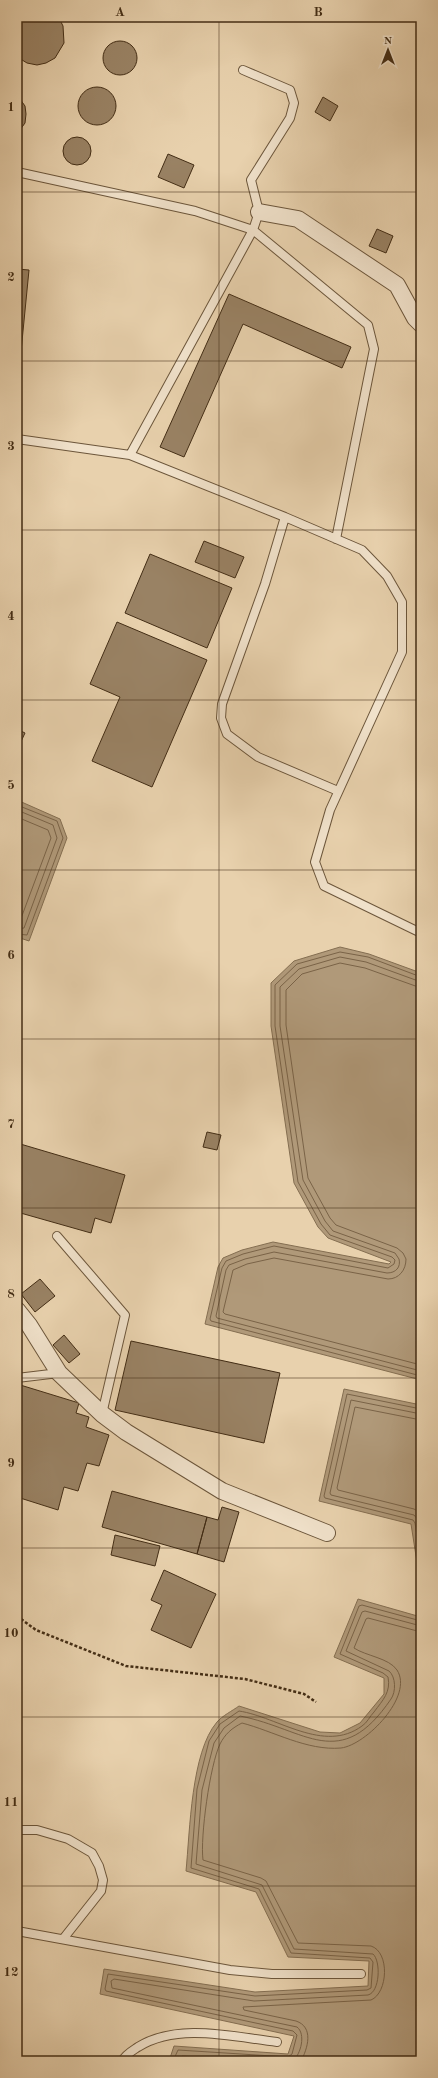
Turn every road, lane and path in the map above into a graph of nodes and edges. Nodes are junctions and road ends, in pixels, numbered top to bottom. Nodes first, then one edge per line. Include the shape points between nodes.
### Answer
1 (243, 70) dead end
2 (17, 172) edge
3 (259, 212) junction
4 (253, 230) junction
5 (421, 324) edge
6 (17, 439) edge
7 (130, 455) junction
8 (285, 517) junction
9 (336, 539) junction
10 (338, 791) junction
11 (421, 933) edge
12 (57, 1236) dead end
13 (17, 1310) edge
14 (59, 1373) junction
15 (17, 1378) edge
16 (102, 1414) junction
17 (327, 1533) dead end
18 (17, 1616) edge
19 (316, 1702) dead end
20 (17, 1830) edge
21 (17, 1931) edge
22 (63, 1939) junction
23 (361, 1974) dead end
24 (277, 2042) dead end
25 (122, 2061) edge

1 - 3 lane via 290,90 294,102 290,118 251,180
2 - 4 lane via 195,211
3 - 4 lane
3 - 5 street via 298,219 397,286
4 - 7 lane
4 - 9 lane via 368,325 374,349
6 - 7 lane
7 - 8 lane
8 - 9 lane
8 - 10 lane via 265,584 222,704 221,718 227,734 258,757
9 - 10 lane via 362,550 387,576 402,602 402,652
10 - 11 lane via 315,862 324,886
12 - 16 lane via 125,1315
13 - 14 street
14 - 15 lane
14 - 16 street
16 - 17 street via 126,1432 222,1492
18 - 19 path via 36,1630 126,1666 245,1679 304,1694
20 - 22 lane via 37,1830 68,1840 92,1852 99,1866 103,1880 101,1891
21 - 22 lane
22 - 23 lane via 230,1970 272,1974
24 - 25 lane via 204,2034 178,2034 157,2038 141,2045

